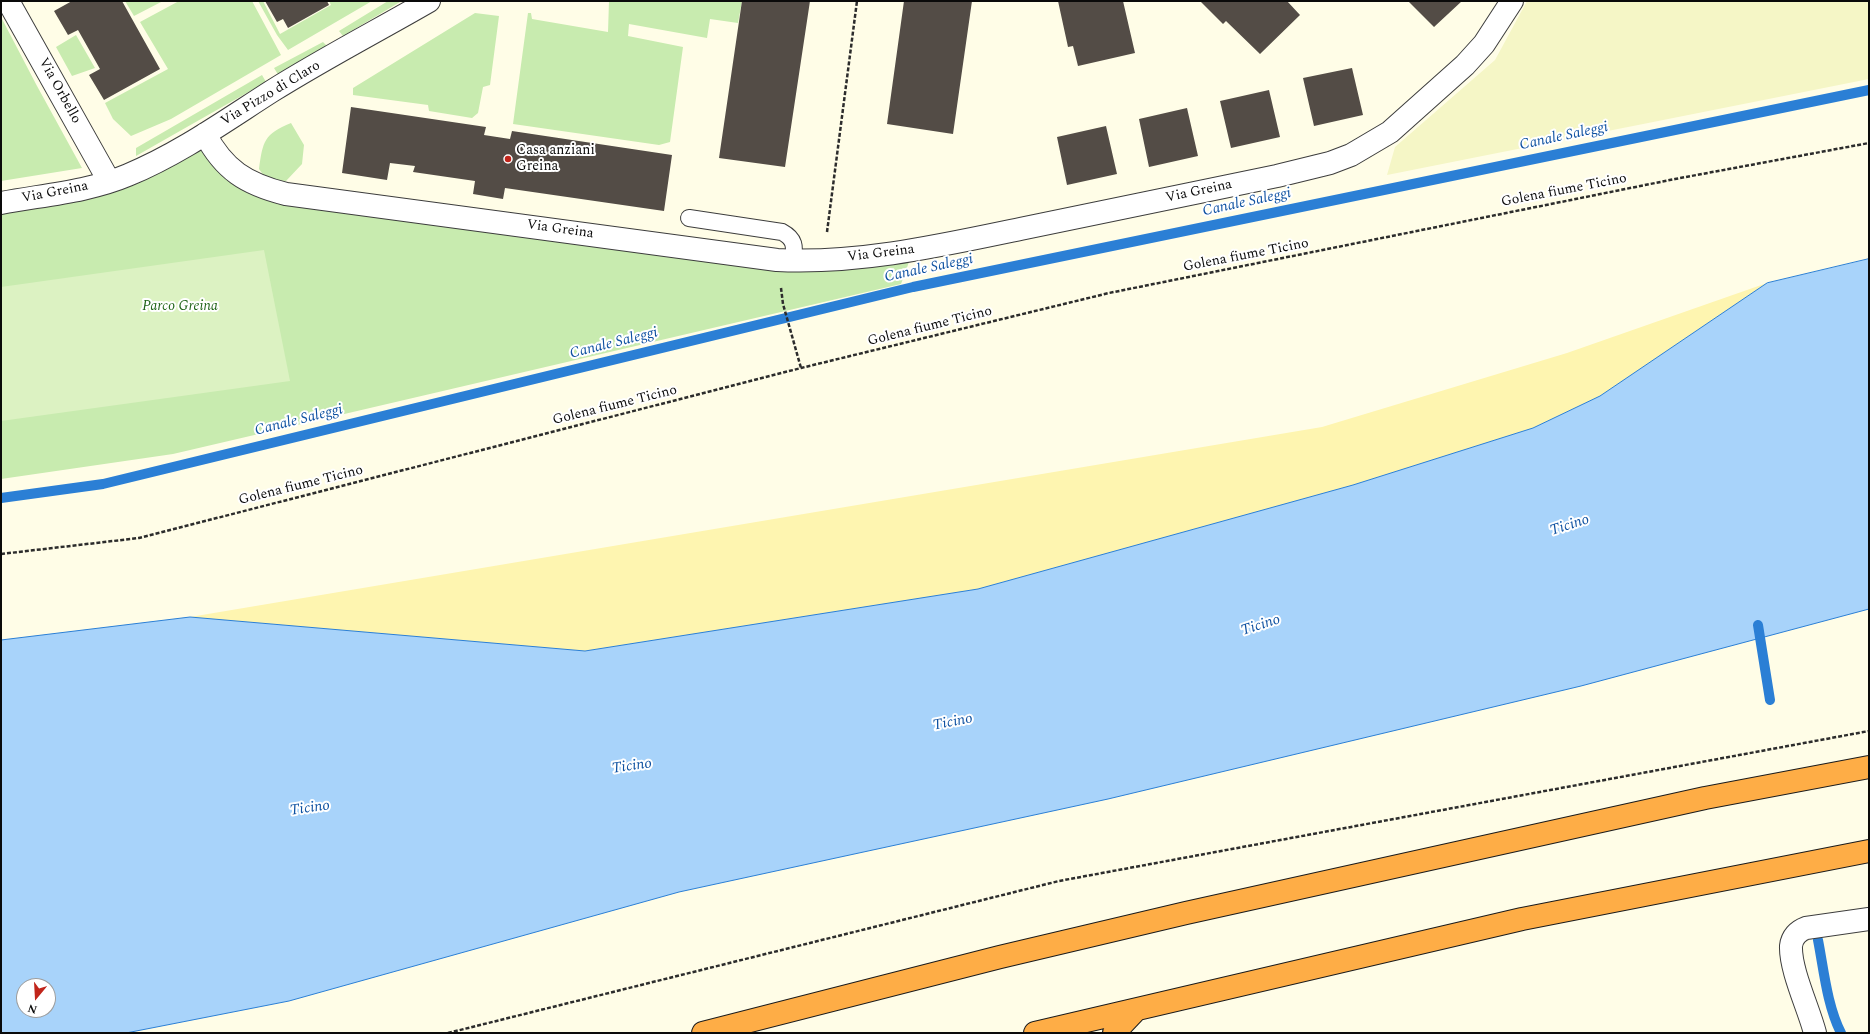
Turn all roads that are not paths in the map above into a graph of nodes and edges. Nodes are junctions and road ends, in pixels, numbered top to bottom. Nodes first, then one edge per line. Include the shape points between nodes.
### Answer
1 (8, 1) edge
2 (1512, 1) edge
3 (424, 2) edge
4 (205, 134) junction
5 (110, 181) junction
6 (1, 203) edge
7 (688, 218) dead end
8 (794, 260) junction
9 (1869, 767) edge
10 (1869, 851) edge
11 (1869, 919) edge
12 (1135, 1011) junction
13 (703, 1033) edge
14 (1035, 1033) edge
15 (1114, 1033) edge
16 (1815, 1033) edge

1 - 5 street, Via Orbello
2 - 8 street, Via Greina via 1484,44 1390,132 1351,155 1330,163 913,251 848,259
3 - 4 street, Via Pizzo di Claro via 273,90
4 - 5 street, Via Pizzo di Claro via 151,164
4 - 8 street, Via Greina via 214,152 230,169 244,179 286,194
5 - 6 street, Via Greina via 83,189
7 - 8 lane via 782,232 793,242
9 - 13 highway via 1706,798 1186,913 1000,957
10 - 12 highway via 1522,919
11 - 16 street via 1806,928 1798,931 1794,937 1791,946 1793,961
12 - 14 highway
12 - 15 highway

